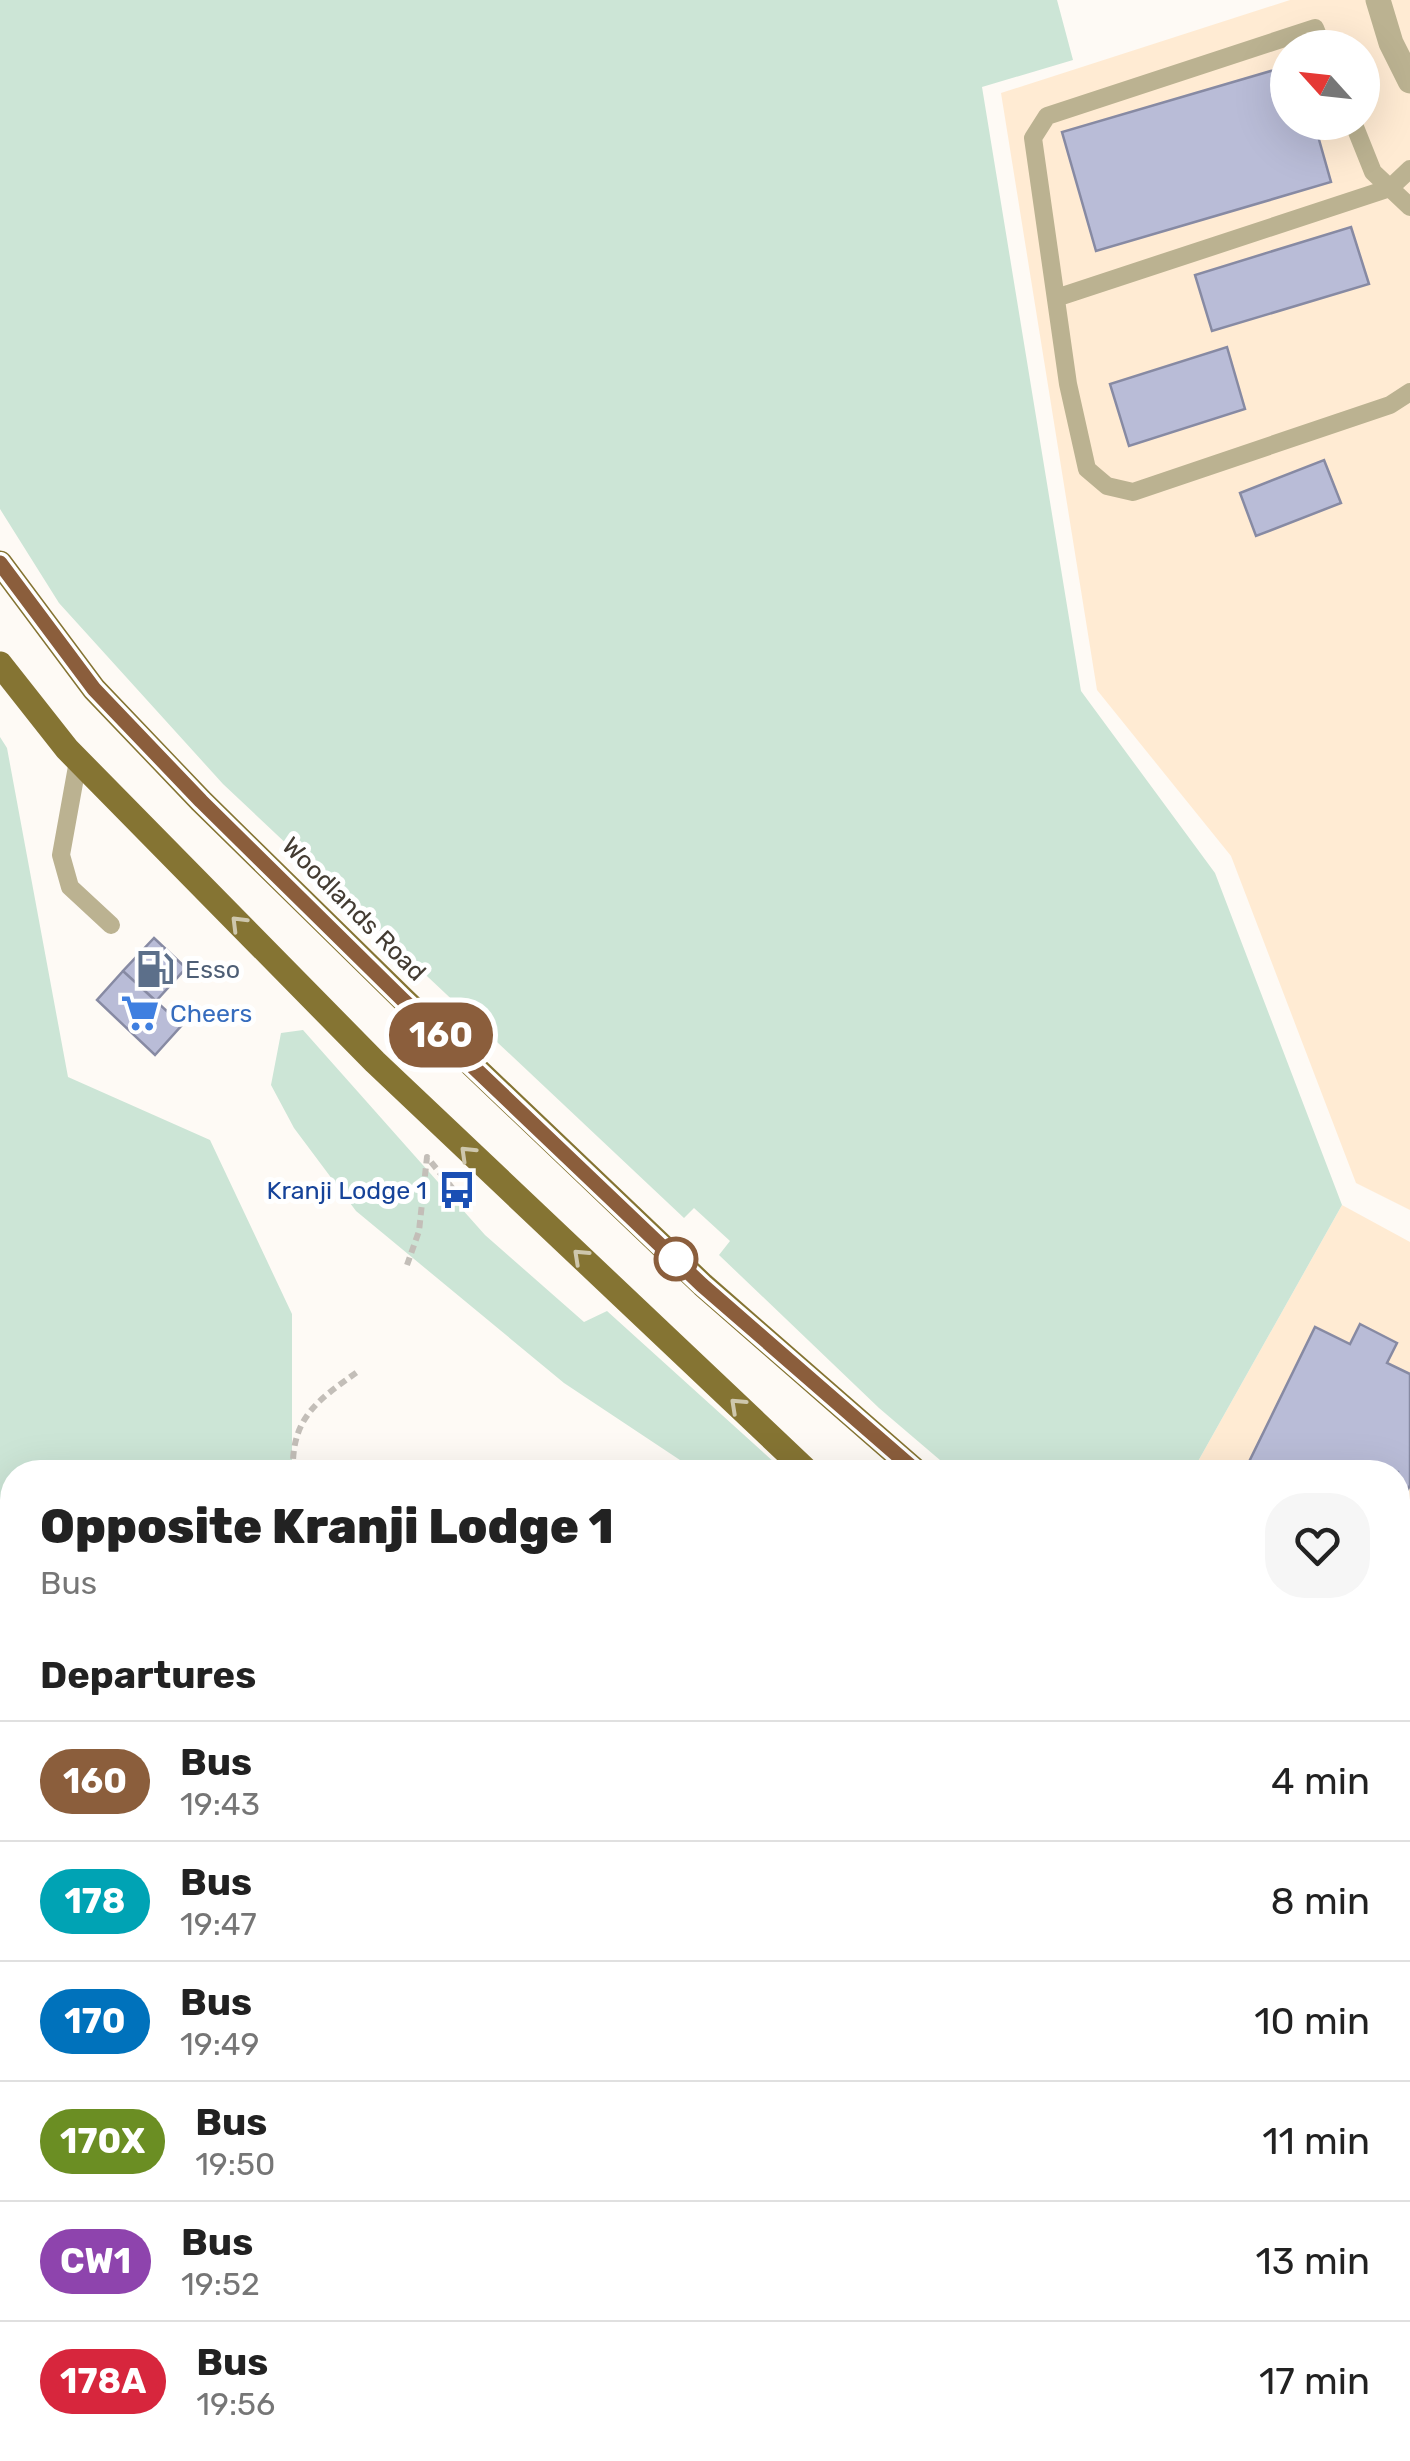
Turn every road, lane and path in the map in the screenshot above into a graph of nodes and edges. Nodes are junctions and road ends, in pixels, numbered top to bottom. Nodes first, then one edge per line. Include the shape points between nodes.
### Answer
1 (1378, 0) edge
2 (1270, 43) edge
3 (1410, 81) edge
4 (1360, 140) edge
5 (1410, 169) edge
6 (1390, 188) junction
7 (1410, 207) edge
8 (1056, 298) junction
9 (1410, 392) edge
10 (0, 564) edge
11 (0, 664) edge
12 (78, 761) junction
13 (111, 925) dead end
14 (486, 1171) junction
15 (407, 1265) dead end
16 (360, 1370) dead end
17 (292, 1460) edge
18 (795, 1460) edge
19 (903, 1460) edge

1 - 3 street
2 - 8 lane via 1046,116 1032,138
4 - 6 lane via 1373,172
5 - 6 lane
6 - 7 lane
6 - 8 lane
8 - 9 lane via 1088,469 1107,486 1133,492 1390,405
10 - 19 main road, Woodlands Road via 94,689 201,801 702,1285
11 - 12 main road
12 - 13 lane via 61,855 70,887
14 -> 12 main road
14 - 15 path via 462,1200 428,1157 419,1231
18 -> 14 main road
16 - 17 path via 300,1421

